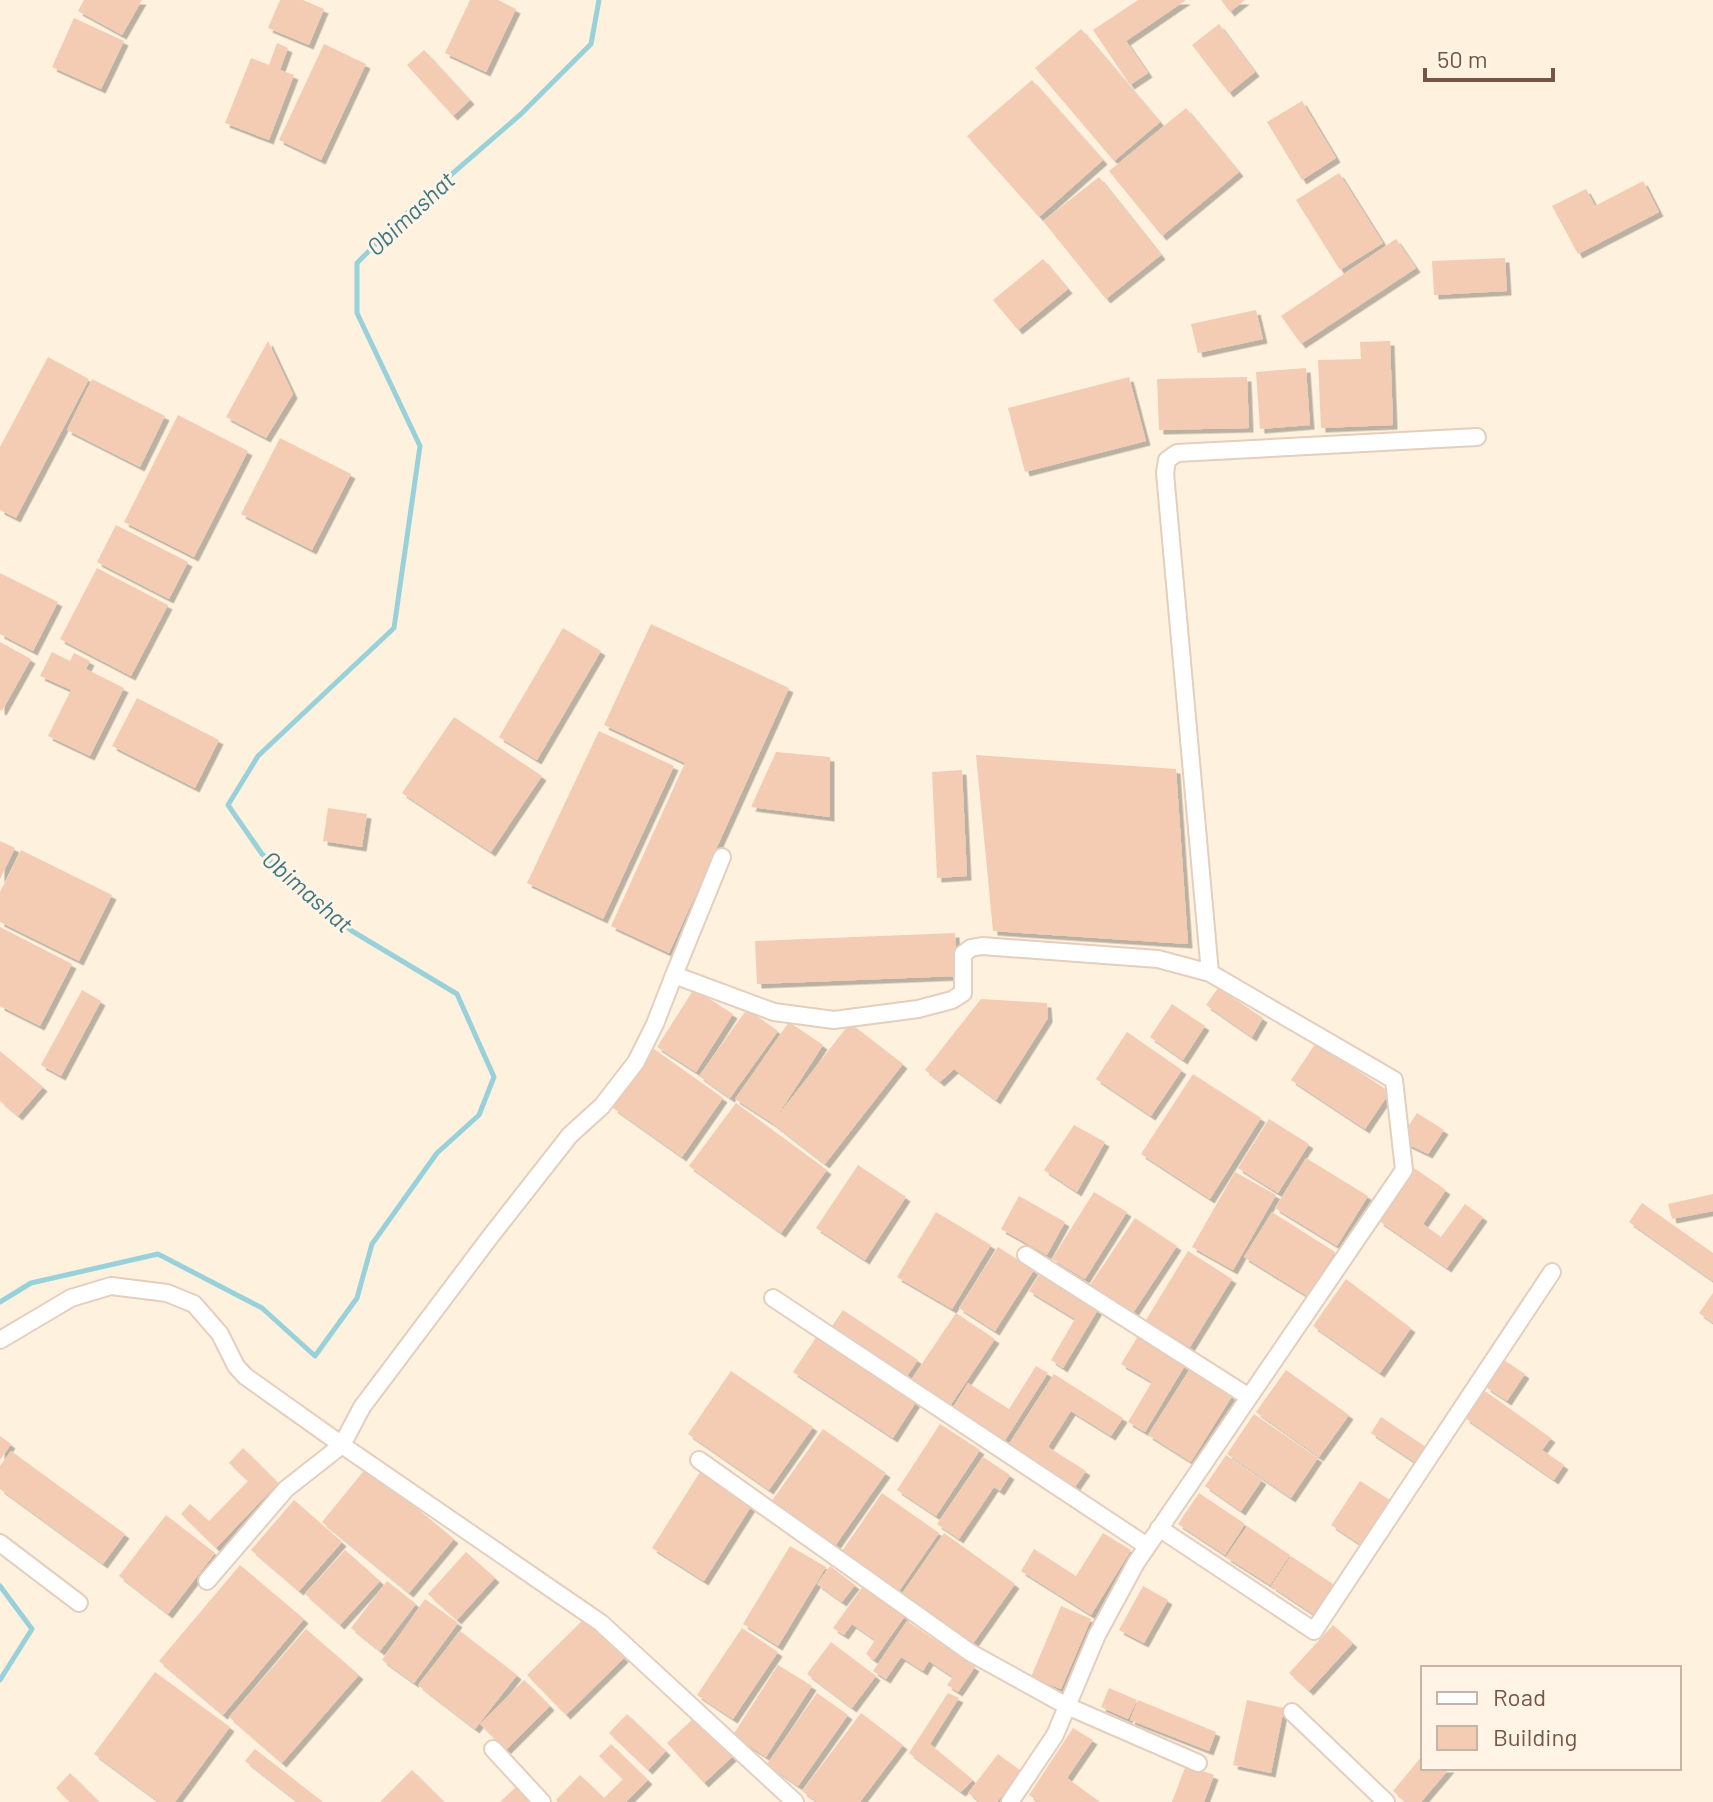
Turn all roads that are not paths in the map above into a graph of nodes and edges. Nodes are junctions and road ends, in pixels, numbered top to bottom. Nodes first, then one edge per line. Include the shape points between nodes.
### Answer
1 (1477, 437) dead end
2 (722, 857) dead end
3 (1210, 973) junction
4 (674, 975) junction
5 (1026, 1255) dead end
6 (1552, 1272) dead end
7 (773, 1298) dead end
8 (0, 1340) edge
9 (1249, 1397) junction
10 (342, 1445) junction
11 (699, 1460) dead end
12 (1159, 1528) junction
13 (0, 1543) edge
14 (1147, 1546) junction
15 (207, 1581) dead end
16 (79, 1603) dead end
17 (1067, 1706) junction
18 (1292, 1712) dead end
19 (493, 1749) dead end
20 (1198, 1763) dead end
21 (542, 1802) edge
22 (795, 1802) edge
23 (1010, 1802) edge
24 (1386, 1802) edge

1 - 3 street via 1177,453 1167,460
2 - 4 street
3 - 4 street via 1158,959 982,946 963,954 963,993 952,1000 834,1020 774,1012
3 - 9 street via 1394,1080 1404,1170
4 - 10 street via 636,1062 490,1237 362,1407
5 - 9 street
6 - 12 street via 1314,1631
7 - 14 street
8 - 10 street via 71,1298 111,1286 167,1293 194,1304 245,1376
9 - 12 street
10 - 15 street via 286,1489
10 - 22 street via 601,1623
11 - 17 street via 971,1653
12 - 14 street
13 - 16 street
14 - 17 street via 1097,1635
17 - 20 street
17 - 23 street via 1055,1735
18 - 24 street
19 - 21 street

